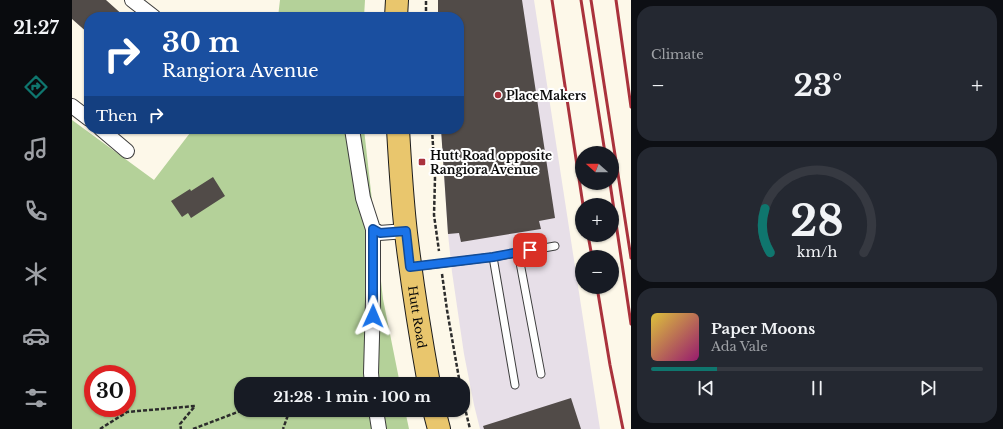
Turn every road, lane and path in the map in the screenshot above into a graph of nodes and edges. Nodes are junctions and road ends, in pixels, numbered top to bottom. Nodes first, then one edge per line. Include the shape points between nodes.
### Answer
1 (132, 0) edge
2 (397, 0) edge
3 (426, 0) edge
4 (148, 12) edge
5 (396, 12) edge
6 (426, 12) edge
7 (72, 106) edge
8 (84, 115) edge
9 (107, 134) edge
10 (353, 134) edge
11 (398, 134) edge
12 (128, 151) dead end
13 (373, 229) junction
14 (406, 231) junction
15 (554, 246) dead end
16 (518, 252) junction
17 (493, 257) junction
18 (410, 267) junction
19 (541, 374) dead end
20 (371, 377) edge
21 (428, 377) edge
22 (515, 385) dead end
23 (234, 413) edge
24 (287, 417) edge
25 (377, 417) edge
26 (435, 417) edge
27 (467, 417) edge
28 (100, 429) edge
29 (181, 429) edge
30 (193, 429) edge
31 (283, 429) edge
32 (379, 429) edge
33 (438, 429) edge
34 (470, 429) edge

1 - 4 street
2 - 5 main road
3 - 6 path
7 - 8 street
9 - 12 street
10 - 13 street via 363,198
11 - 14 main road, Hutt Road
13 - 14 street via 380,233
13 - 20 street
14 - 18 main road, Hutt Road
15 - 16 lane
16 - 17 lane
16 - 19 lane
17 - 18 lane
17 - 22 lane
18 - 21 main road, Hutt Road
23 - 30 path
24 - 31 path
25 - 32 street
26 - 33 main road
27 - 34 path
28 - 29 path via 127,412 195,406 180,424

